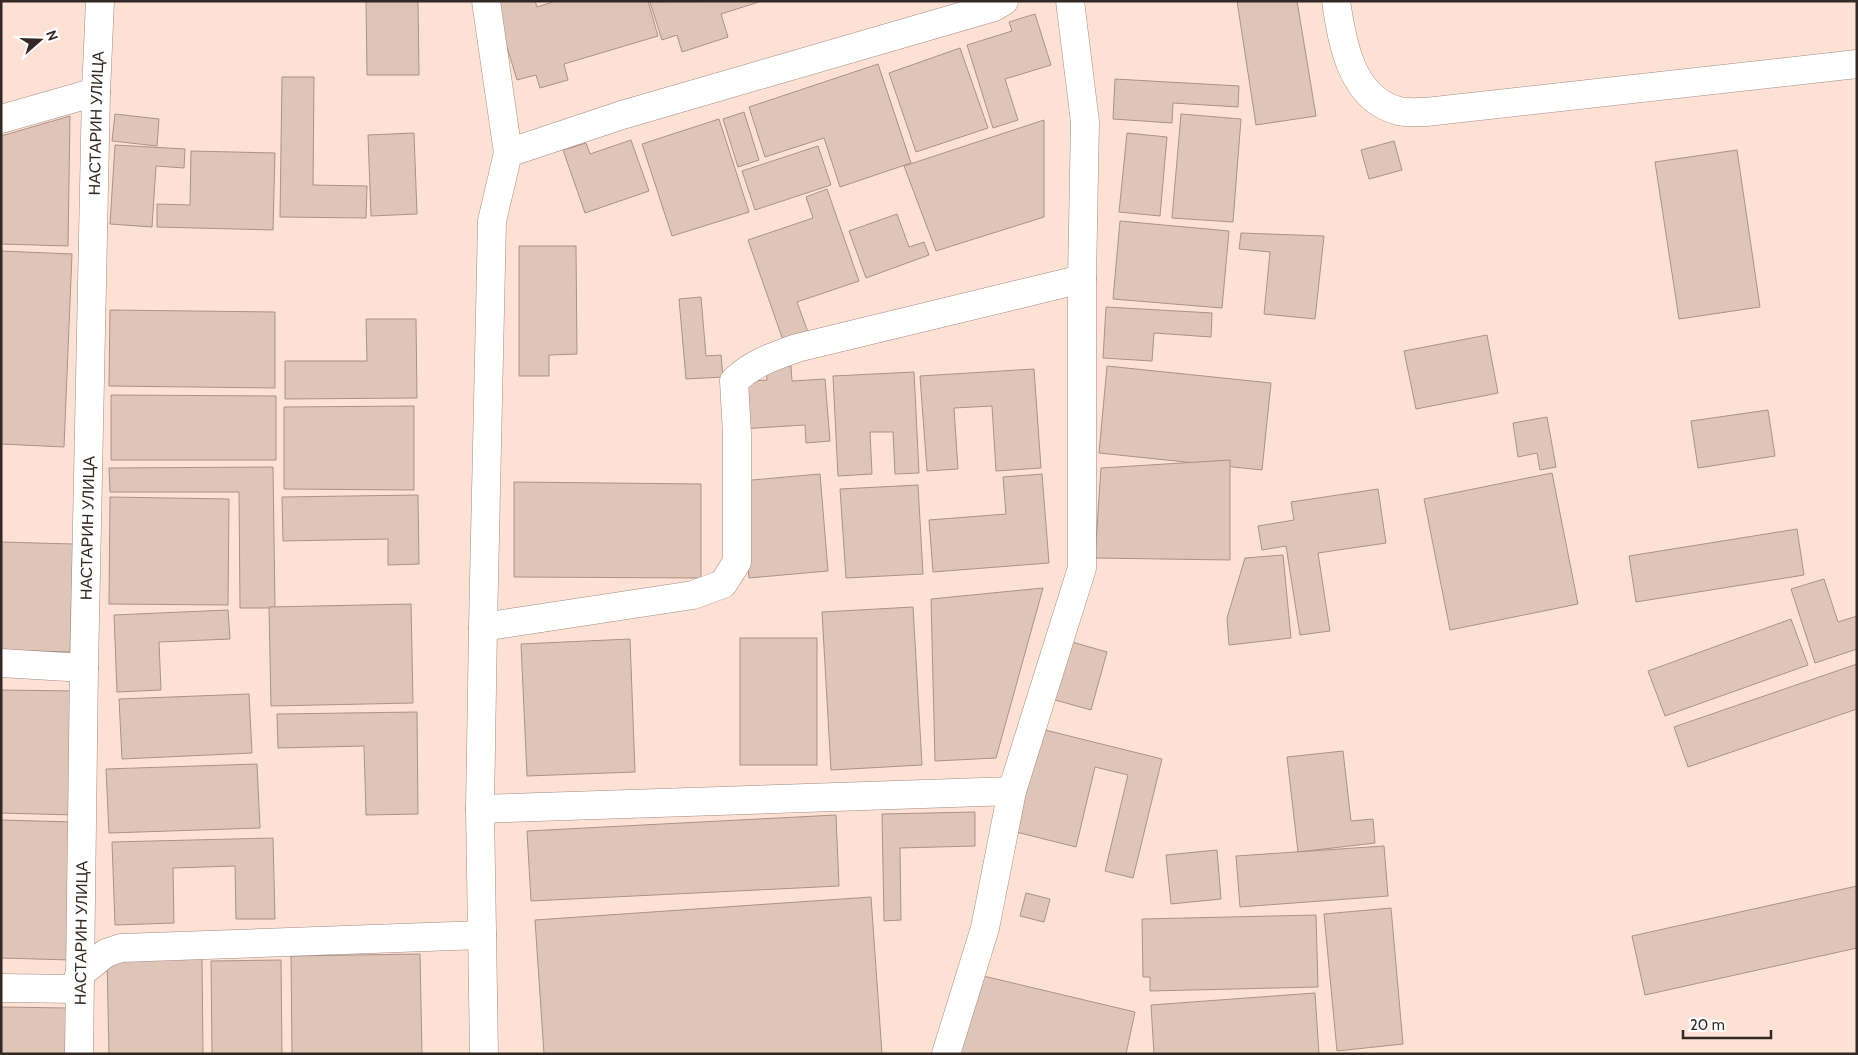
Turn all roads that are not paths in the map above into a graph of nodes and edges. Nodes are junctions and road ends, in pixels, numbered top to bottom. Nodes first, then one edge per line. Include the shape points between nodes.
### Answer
1 (100, 1) edge
2 (486, 1) edge
3 (1004, 1) edge
4 (1070, 1) edge
5 (1336, 1) edge
6 (1857, 64) edge
7 (96, 92) junction
8 (1, 119) edge
9 (508, 154) junction
10 (1082, 278) junction
11 (482, 627) junction
12 (1, 663) edge
13 (84, 668) junction
14 (1012, 791) junction
15 (480, 809) junction
16 (482, 935) junction
17 (79, 982) junction
18 (1, 988) edge
19 (79, 1054) edge
20 (484, 1054) edge
21 (946, 1054) edge

1 - 7 street, НАСТАРИН УЛИЦА
2 - 9 street
3 - 9 street via 994,7 622,115
4 - 10 street via 1085,122
5 - 6 street via 1349,64 1378,102 1400,111 1426,112
7 - 8 street
7 - 13 street, НАСТАРИН УЛИЦА
9 - 11 street via 492,221
10 - 11 street via 797,348 747,369 734,382 737,562 723,584 693,595
10 - 14 street via 1082,568
11 - 15 street
12 - 13 street
13 - 17 street, НАСТАРИН УЛИЦА
14 - 15 street
14 - 21 street via 985,928
15 - 16 street
16 - 17 street via 121,948 106,953
16 - 20 street
17 - 18 street
17 - 19 street, НАСТАРИН УЛИЦА

